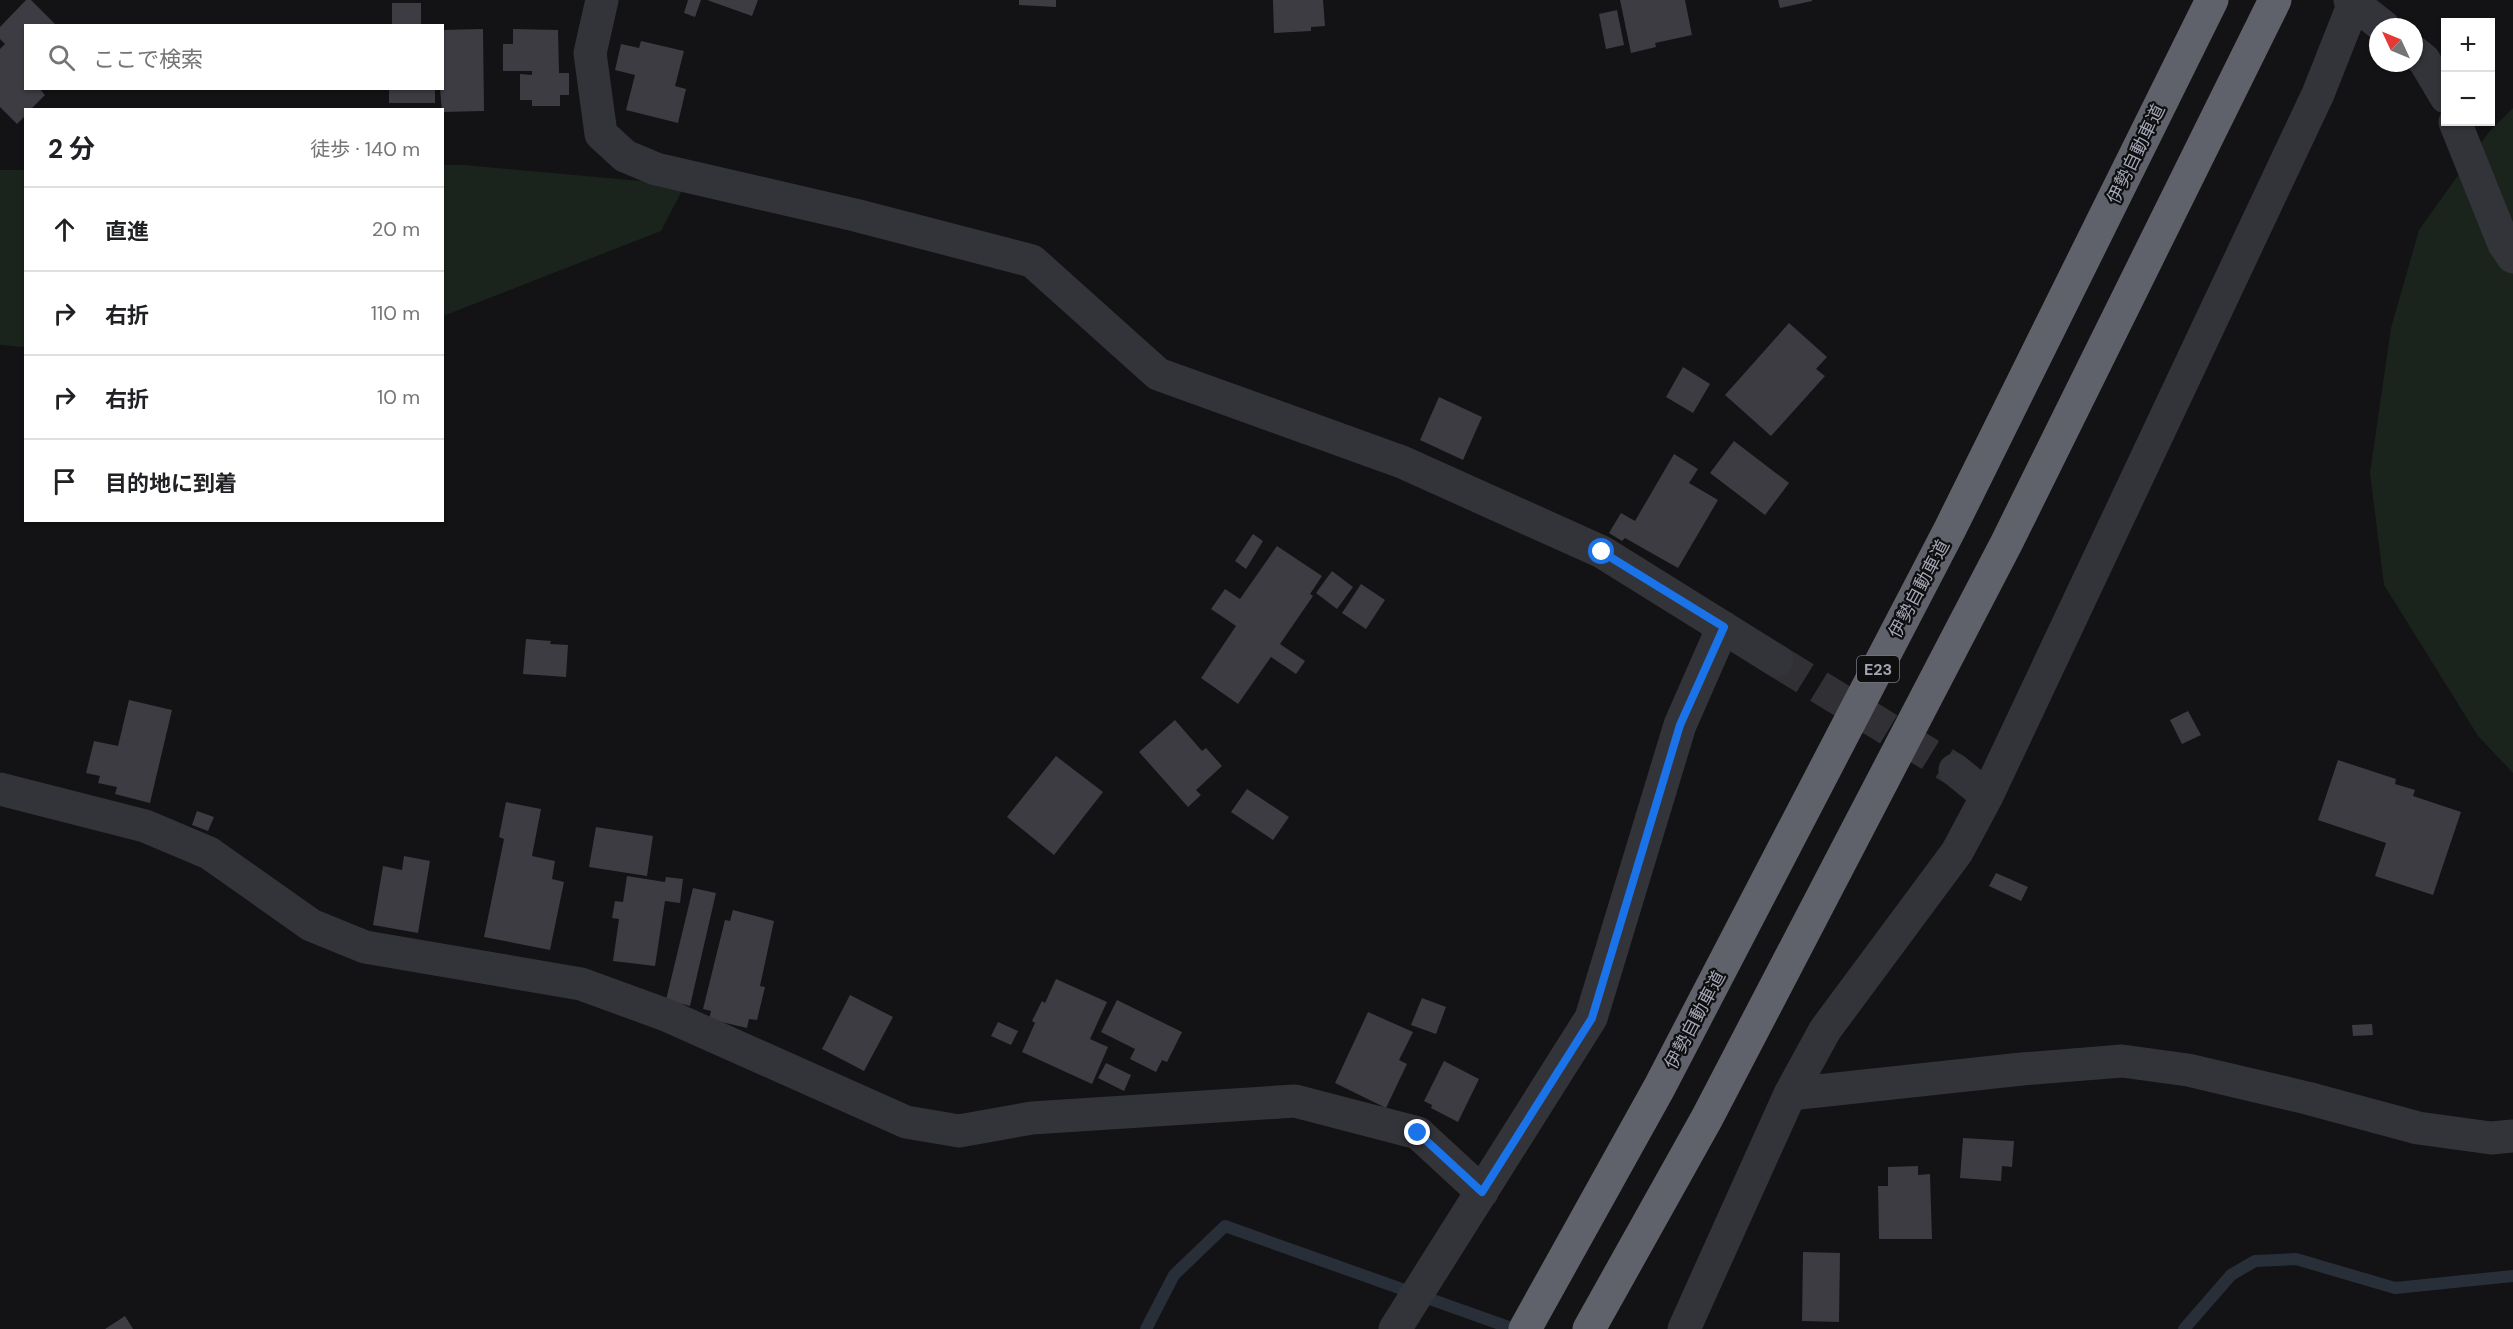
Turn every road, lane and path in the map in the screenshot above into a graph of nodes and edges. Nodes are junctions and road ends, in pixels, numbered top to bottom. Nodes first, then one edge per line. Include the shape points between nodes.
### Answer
1 (602, 0) edge
2 (2212, 0) edge
3 (2275, 0) edge
4 (2352, 1) edge
5 (2373, 18) edge
6 (2423, 59) edge
7 (2441, 90) edge
8 (2457, 126) edge
9 (2513, 257) edge
10 (1724, 627) junction
11 (1777, 661) tunnel mouth
12 (1955, 770) tunnel mouth
13 (0, 789) edge
14 (1987, 796) junction
15 (1790, 1094) junction
16 (2513, 1136) edge
17 (1482, 1192) junction
18 (1395, 1329) edge
19 (1525, 1329) edge
20 (1589, 1329) edge
21 (1684, 1329) edge

1 - 10 street via 590,53 601,134 625,156 656,169 1032,261 1158,374 1412,466 1602,552
2 - 19 highway, 伊勢自動車道 / E23 via 1950,529 1659,1088
3 - 20 highway via 2002,553 1707,1118
4 - 5 street
4 - 14 street via 2318,93
6 - 7 street
8 - 9 street via 2504,244
10 - 11 street
10 - 17 street via 1680,725 1592,1018
12 - 14 street
13 - 17 street via 145,826 209,853 311,925 365,947 581,984 666,1015 906,1122 959,1131 1032,1118 1295,1101 1418,1133
14 - 15 street via 1957,852 1825,1030
15 - 16 street via 2122,1061 2188,1070 2418,1128 2491,1138
15 - 21 street
17 - 18 street

